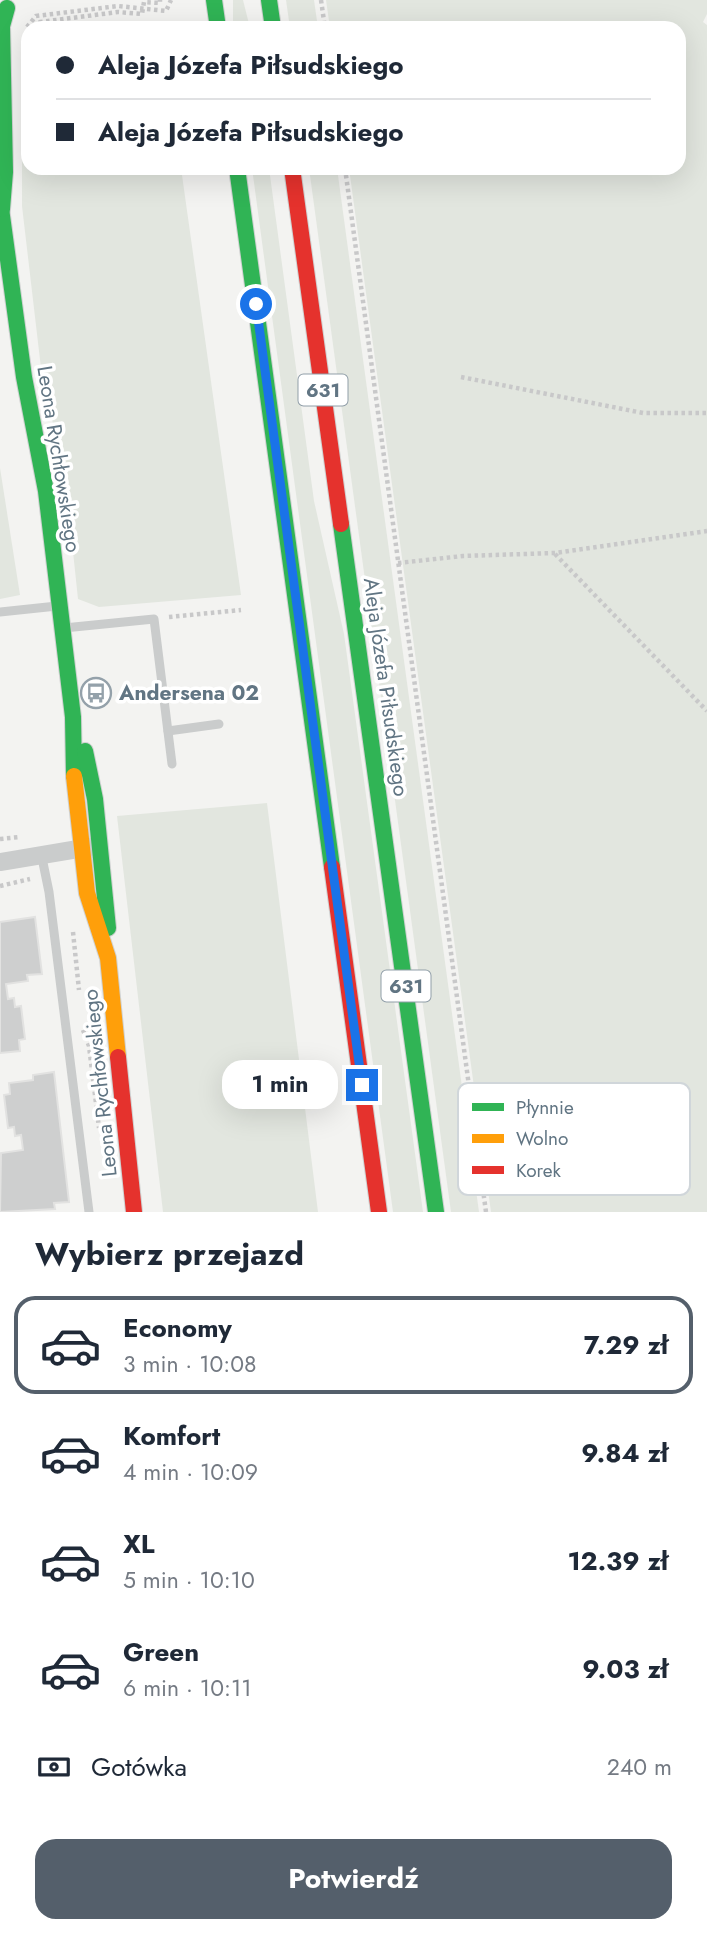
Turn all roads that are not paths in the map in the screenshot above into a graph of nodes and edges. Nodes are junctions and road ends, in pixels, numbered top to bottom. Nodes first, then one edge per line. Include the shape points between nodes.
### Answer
1 (214, 0) edge
2 (269, 0) edge
3 (23, 1) edge
4 (4, 9) edge
5 (217, 21) edge
6 (272, 21) edge
7 (238, 175) edge
8 (293, 175) edge
9 (1, 205) edge
10 (60, 606) junction
11 (0, 612) edge
12 (62, 629) junction
13 (74, 717) junction
14 (219, 724) dead end
15 (168, 731) junction
16 (172, 764) dead end
17 (100, 846) junction
18 (80, 848) junction
19 (41, 853) junction
20 (0, 862) edge
21 (107, 951) junction
22 (89, 1212) edge
23 (134, 1212) edge
24 (379, 1212) edge
25 (436, 1212) edge

1 - 5 main road
2 - 6 main road
3 - 4 main road
4 - 9 main road, Leona Rychłowskiego
7 - 24 main road, 631
8 - 25 main road, Aleja Józefa Piłsudskiego / 631
9 - 10 main road, Leona Rychłowskiego
10 - 11 lane
10 - 12 main road, Leona Rychłowskiego
12 - 13 main road, Leona Rychłowskiego
12 - 15 lane via 154,619
13 - 17 main road, Leona Rychłowskiego via 90,770
13 - 18 main road, Leona Rychłowskiego
14 - 15 lane
15 - 16 lane
17 - 18 street
17 - 21 main road, Leona Rychłowskiego
18 - 19 street
18 - 21 main road, Leona Rychłowskiego via 87,893
19 - 20 street
19 - 22 lane
21 - 23 main road, Leona Rychłowskiego

